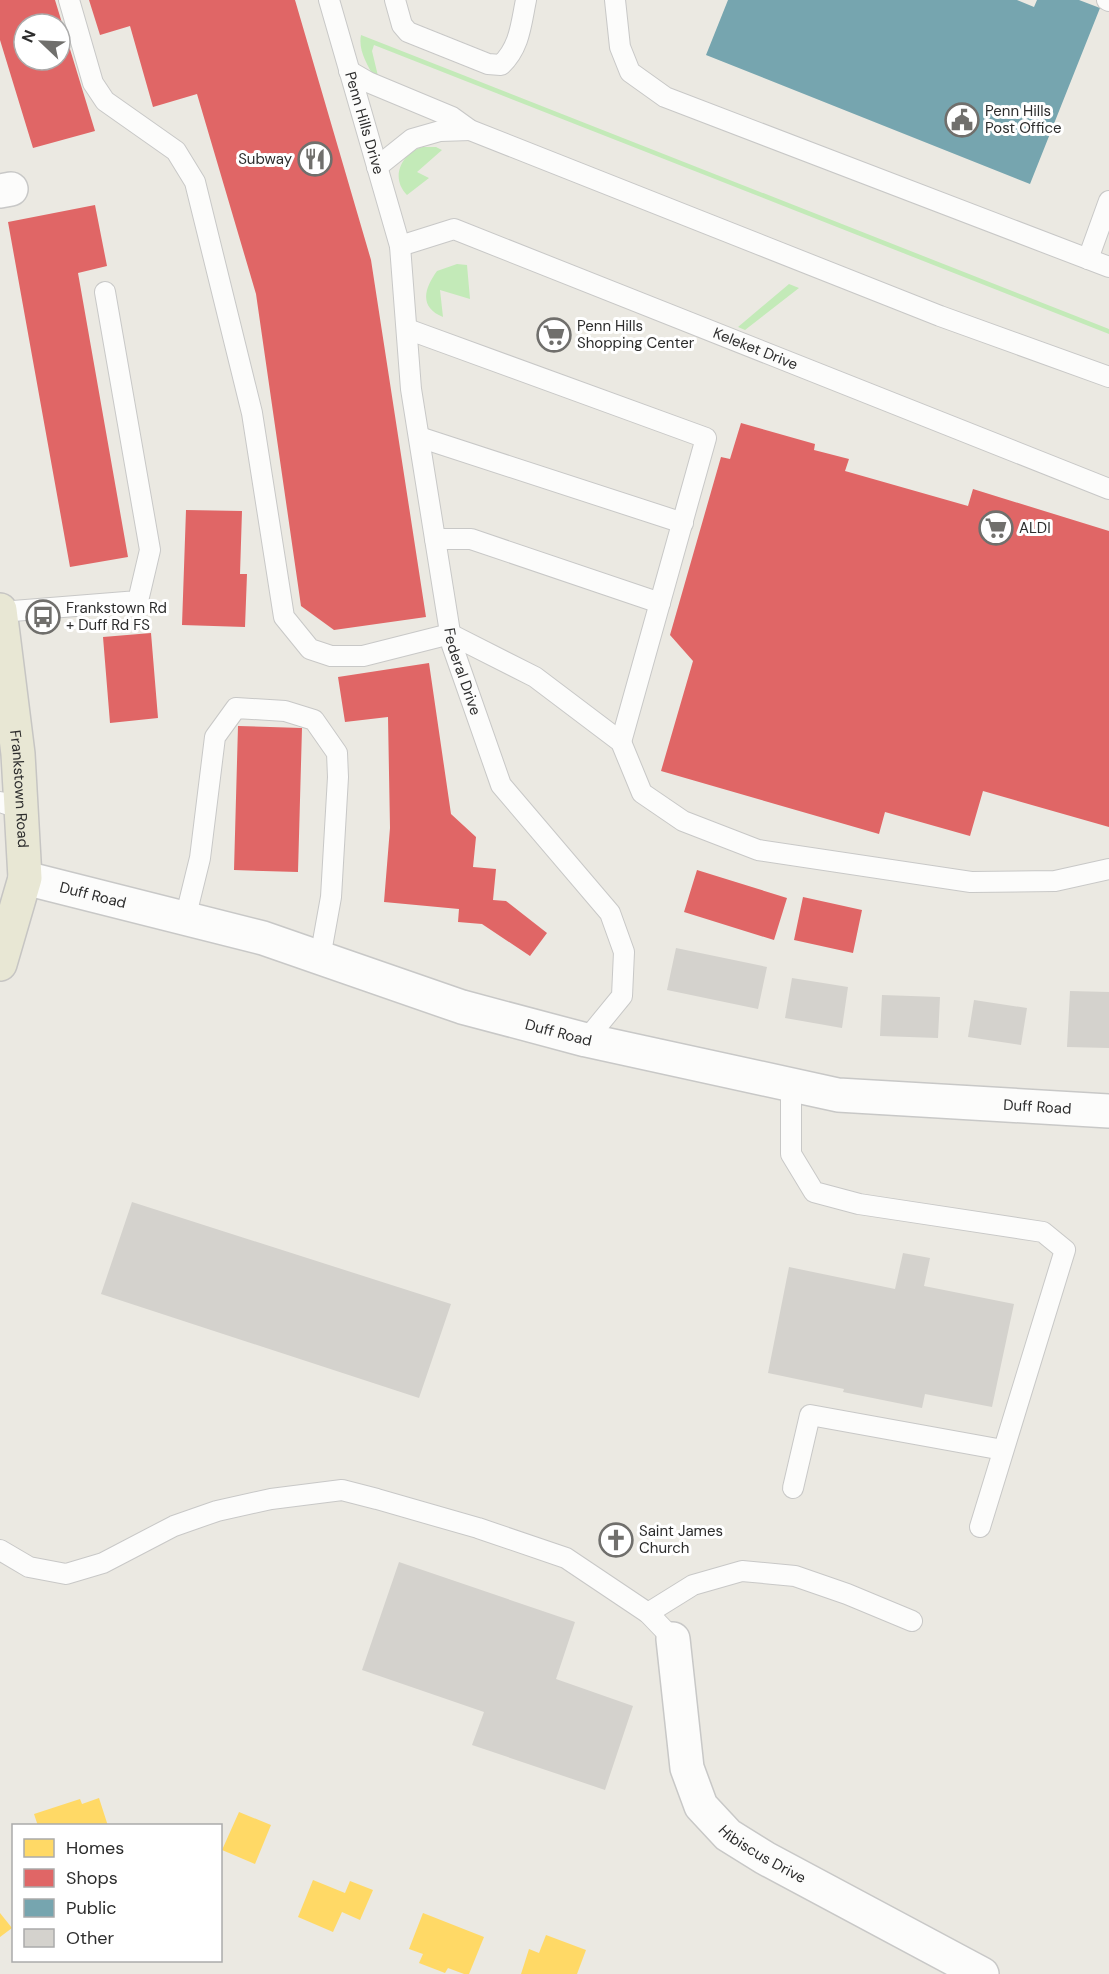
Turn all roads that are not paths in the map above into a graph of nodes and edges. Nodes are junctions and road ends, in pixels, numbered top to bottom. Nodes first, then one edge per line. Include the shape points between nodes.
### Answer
1 (69, 0) edge
2 (329, 0) edge
3 (394, 0) edge
4 (615, 0) edge
5 (524, 2) edge
6 (349, 71) junction
7 (470, 130) junction
8 (377, 167) junction
9 (1109, 201) edge
10 (400, 246) junction
11 (1088, 259) junction
12 (1109, 267) edge
13 (105, 292) dead end
14 (407, 329) junction
15 (1109, 377) edge
16 (419, 436) junction
17 (1109, 489) edge
18 (682, 523) junction
19 (435, 539) junction
20 (660, 603) junction
21 (0, 611) edge
22 (450, 634) junction
23 (621, 742) junction
24 (10, 805) edge
25 (1109, 869) edge
26 (15, 890) edge
27 (185, 919) junction
28 (320, 958) junction
29 (0, 964) edge
30 (586, 1040) junction
31 (791, 1084) junction
32 (1109, 1111) edge
33 (1003, 1450) junction
34 (793, 1488) dead end
35 (980, 1527) dead end
36 (0, 1550) edge
37 (648, 1613) junction
38 (912, 1621) dead end
39 (673, 1639) joint
40 (982, 1974) edge

1 - 22 lane via 93,83 105,101 176,151 195,182 252,413 284,617 310,649 331,656 363,656
2 - 6 lane, Penn Hills Drive
3 - 5 lane via 408,32 501,65 513,52
4 - 11 lane via 620,47 630,72 665,97
6 - 7 lane via 452,117
6 - 8 lane, Penn Hills Drive
7 - 8 lane via 440,131 412,139
7 - 15 lane via 929,312
8 - 10 lane, Penn Hills Drive
9 - 11 lane
10 - 14 lane, Federal Drive
10 - 17 lane, Keleket Drive via 454,229
11 - 12 lane
13 - 21 lane via 150,550 138,601
14 - 16 lane, Federal Drive
14 - 18 lane via 706,438
16 - 18 lane
16 - 19 lane, Federal Drive
18 - 20 lane
19 - 20 lane via 471,538
19 - 22 lane, Federal Drive
20 - 23 lane
21 - 24 main road, Frankstown Road via 18,754
22 - 23 lane via 535,676
22 - 30 lane, Federal Drive via 501,785 610,913 624,952 622,996
23 - 25 lane via 642,793 683,821 758,850 971,882 1055,881
24 - 26 main road, Frankstown Road
26 - 27 street, Duff Road
26 - 29 main road, Frankstown Road
27 - 28 street, Duff Road via 263,938
27 - 28 lane via 200,858 215,737 236,708 285,711 314,720 337,753 331,897
28 - 30 street, Duff Road via 462,1007
30 - 31 street, Duff Road
31 - 32 street, Duff Road via 838,1095
31 - 33 lane via 791,1154 814,1192 859,1204 1043,1232 1065,1250
33 - 34 lane via 810,1415
33 - 35 lane
36 - 37 lane via 29,1567 66,1574 103,1563 174,1526 217,1511 342,1490 478,1528 566,1558
37 - 38 lane via 693,1584 742,1571 795,1576
37 - 39 lane
39 - 40 street, Hibiscus Drive via 687,1768 701,1806 728,1835 765,1858

